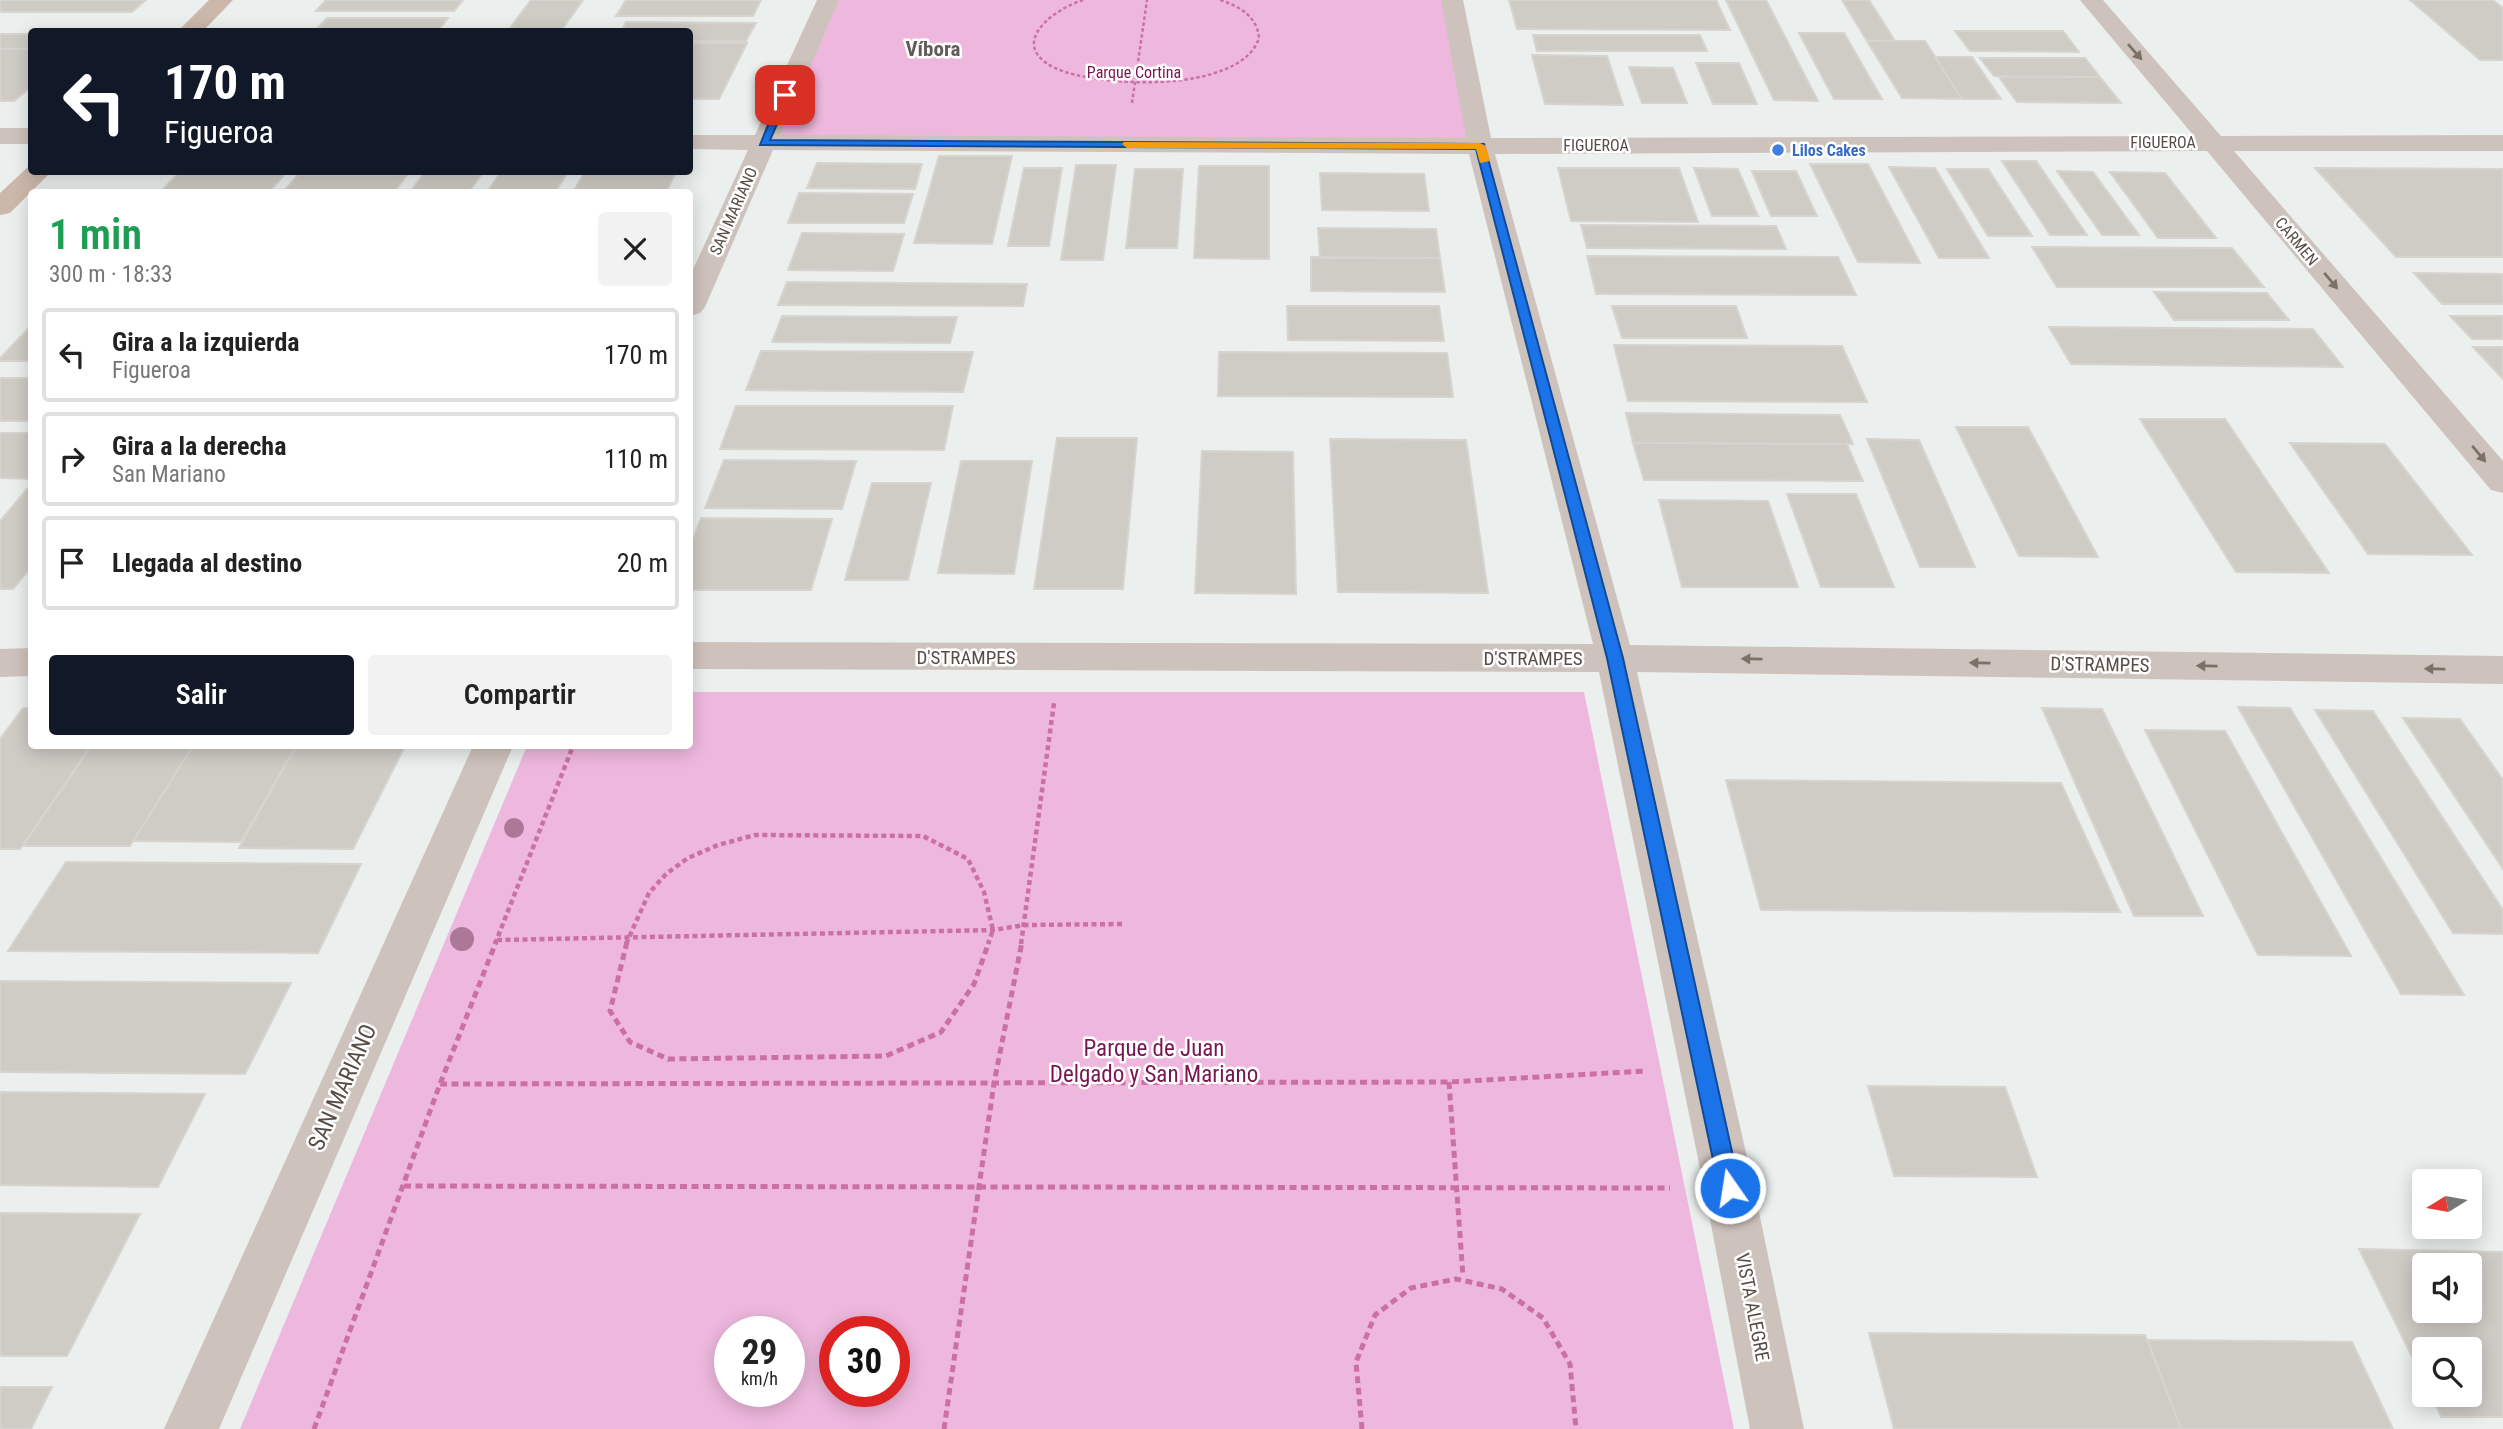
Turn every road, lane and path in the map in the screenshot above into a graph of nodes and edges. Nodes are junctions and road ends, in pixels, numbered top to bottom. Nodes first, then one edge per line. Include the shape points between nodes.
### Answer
1 (222, 0) edge
2 (828, 0) edge
3 (1083, 0) edge
4 (1147, 0) edge
5 (1220, 0) edge
6 (1452, 0) edge
7 (2091, 0) edge
8 (192, 28) edge
9 (1135, 82) junction
10 (0, 136) edge
11 (28, 136) edge
12 (2212, 141) junction
13 (693, 142) edge
14 (763, 143) junction
15 (2503, 143) edge
16 (1126, 144) junction
17 (1480, 146) junction
18 (35, 175) edge
19 (0, 207) edge
20 (693, 300) edge
21 (2503, 482) edge
22 (693, 656) edge
23 (1615, 658) junction
24 (28, 662) edge
25 (0, 663) edge
26 (2503, 670) edge
27 (1055, 693) dead end
28 (492, 749) edge
29 (572, 749) edge
30 (1125, 924) dead end
31 (1025, 925) junction
32 (993, 930) junction
33 (625, 939) junction
34 (497, 940) junction
35 (1702, 1068) junction
36 (1449, 1082) junction
37 (994, 1083) junction
38 (440, 1084) junction
39 (404, 1186) junction
40 (979, 1186) junction
41 (1455, 1188) junction
42 (1730, 1188) junction
43 (1463, 1277) junction
44 (191, 1429) edge
45 (314, 1429) edge
46 (944, 1429) edge
47 (1362, 1429) edge
48 (1576, 1429) edge
49 (1777, 1429) edge

1 - 8 main road
2 - 14 street, SAN MARIANO
3 - 9 path via 1054,11 1040,23 1033,36 1035,50 1047,63 1068,73
4 - 9 path
5 - 9 path via 1247,12 1258,26 1259,41 1249,56 1199,76
6 - 17 street, VISTA ALEGRE
7 -> 12 street, CARMEN
9 - 16 path
10 - 11 street
12 - 15 street, FIGUEROA
12 - 17 street, FIGUEROA
12 -> 21 street, CARMEN
13 - 14 street, FIGUEROA
14 - 16 street, FIGUEROA
14 - 20 street, SAN MARIANO
16 - 17 street, FIGUEROA
17 - 23 street, VISTA ALEGRE
18 - 19 main road
22 - 23 street, D'STRAMPES
26 -> 23 street, D'STRAMPES
23 - 35 street, VISTA ALEGRE
24 - 25 street
27 - 31 path
28 - 44 street, SAN MARIANO
29 - 34 path
30 - 31 path
31 - 32 path
31 - 37 path
32 - 33 path
32 - 33 path via 984,892 968,859 923,836 755,835 714,844 679,862 648,893
32 - 33 path via 974,984 941,1032 886,1056 668,1059 630,1042 610,1011
33 - 34 path
34 - 38 path
35 - 36 path
35 - 42 street, VISTA ALEGRE
36 - 37 path
36 - 41 path
37 - 38 path
37 - 40 path
38 - 39 path
39 - 40 path
39 - 45 path
40 - 41 path
40 - 46 path
41 - 42 path
41 - 43 path
42 - 49 street, VISTA ALEGRE
43 - 47 path via 1426,1280 1395,1296 1369,1323 1356,1359 1354,1399
43 - 48 path via 1497,1284 1527,1303 1554,1331 1571,1364 1578,1402

